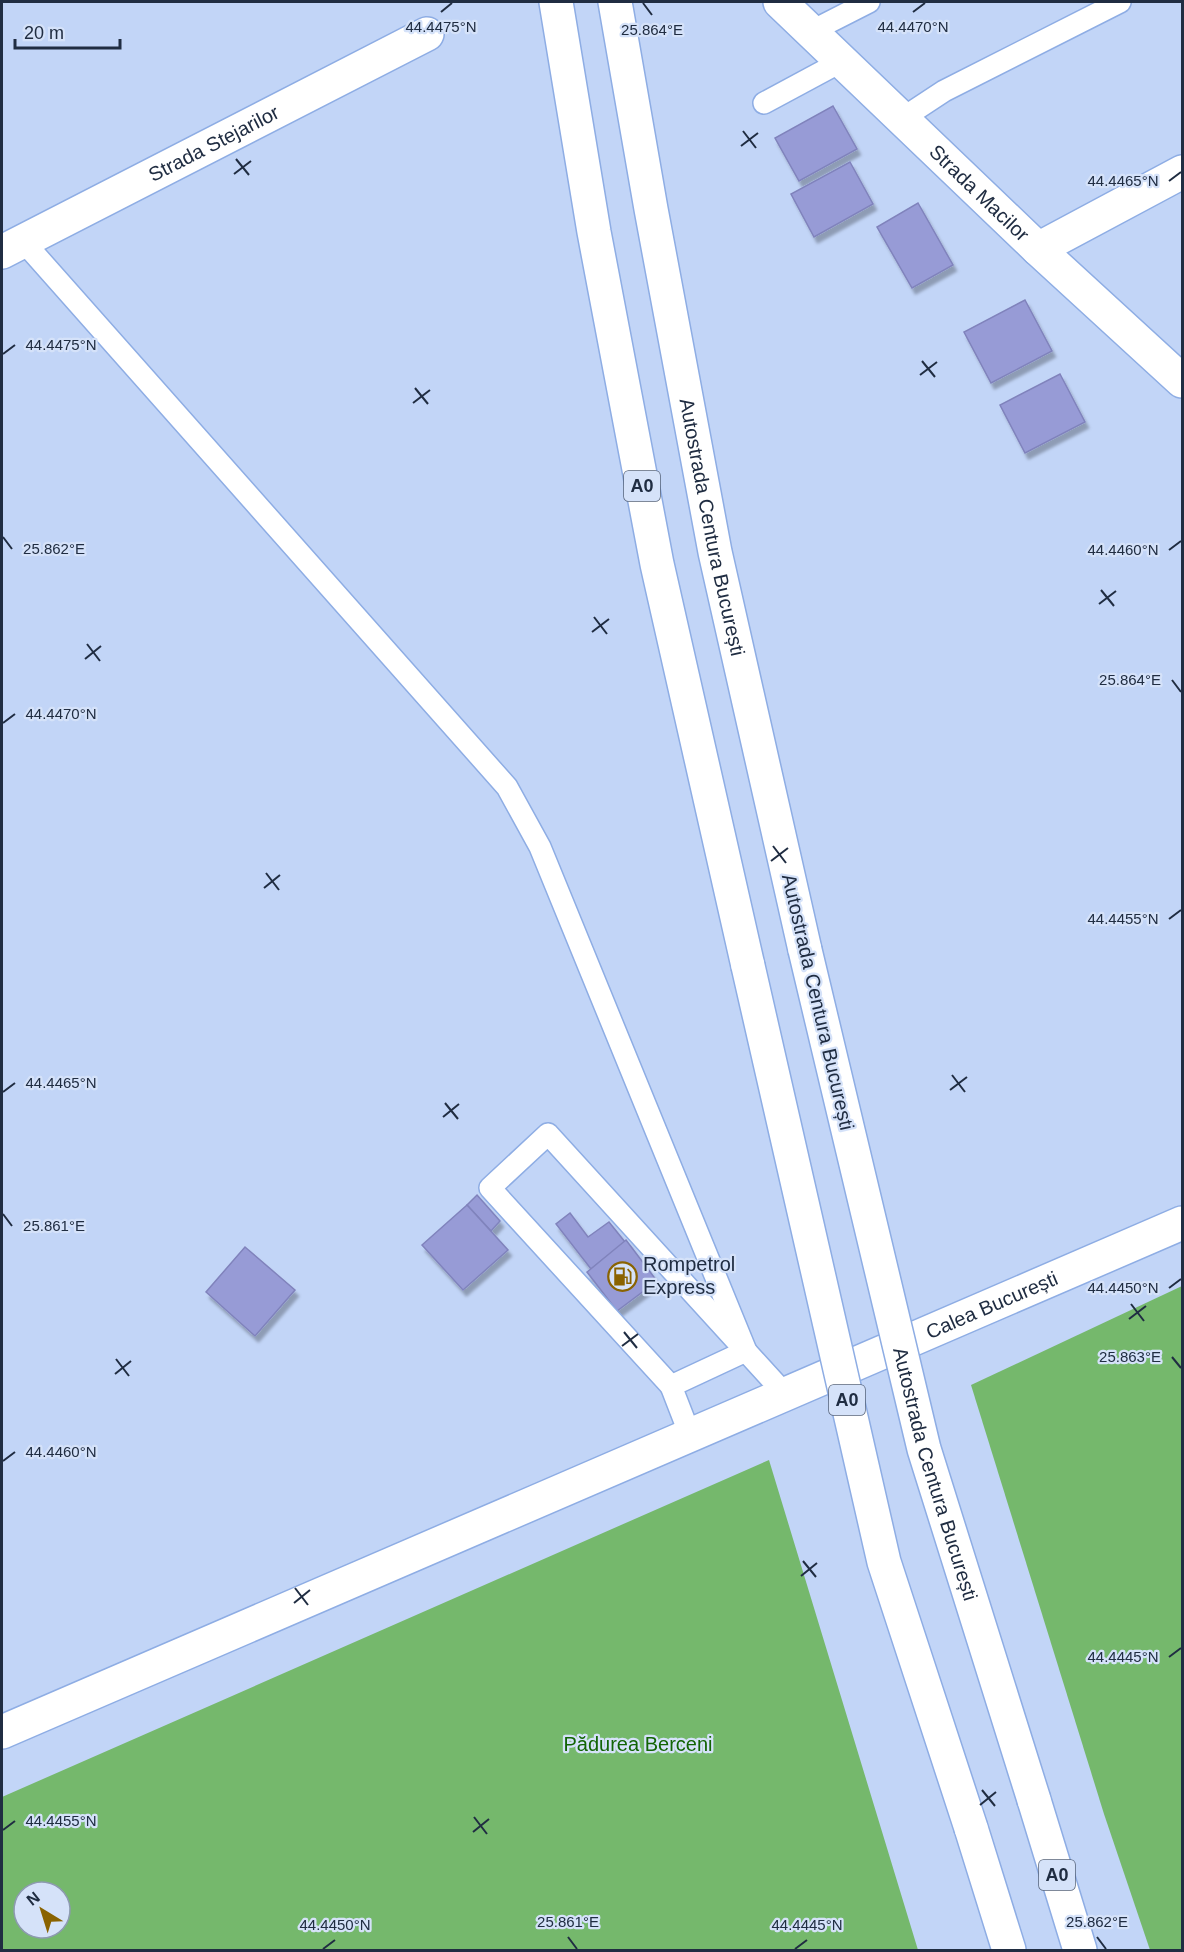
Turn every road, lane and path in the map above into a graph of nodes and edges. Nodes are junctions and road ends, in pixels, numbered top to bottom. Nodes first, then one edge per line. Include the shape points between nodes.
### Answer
1 (556, 2) edge
2 (615, 2) edge
3 (780, 2) edge
4 (869, 2) edge
5 (1120, 2) edge
6 (812, 31) junction
7 (427, 34) dead end
8 (844, 60) junction
9 (764, 103) dead end
10 (903, 118) junction
11 (1182, 172) edge
12 (12, 247) edge
13 (1038, 249) junction
14 (1182, 381) edge
15 (1182, 1223) edge
16 (746, 1351) junction
17 (671, 1386) junction
18 (785, 1394) junction
19 (690, 1435) junction
20 (2, 1732) edge
21 (1009, 1950) edge
22 (1080, 1950) edge

1 - 21 main road, A0, bridge via 594,232 657,564 884,1562
2 - 22 main road, Autostrada Centura București / A0, bridge via 715,552 924,1449
3 - 6 main road, Strada Macilor
4 - 6 lane
5 - 10 lane via 944,91
6 - 8 main road, Strada Macilor
7 - 12 main road, Strada Stejarilor
8 - 9 lane
8 - 10 main road, Strada Macilor
10 - 13 main road, Strada Macilor
11 - 13 main road
12 - 16 lane via 507,788 540,847
13 - 14 main road, Strada Macilor
15 - 18 main road, Calea București
16 - 17 lane
16 - 17 lane via 548,1134 490,1188
16 - 18 lane
17 - 19 lane
18 - 19 main road, Calea București
19 - 20 main road, Calea București

